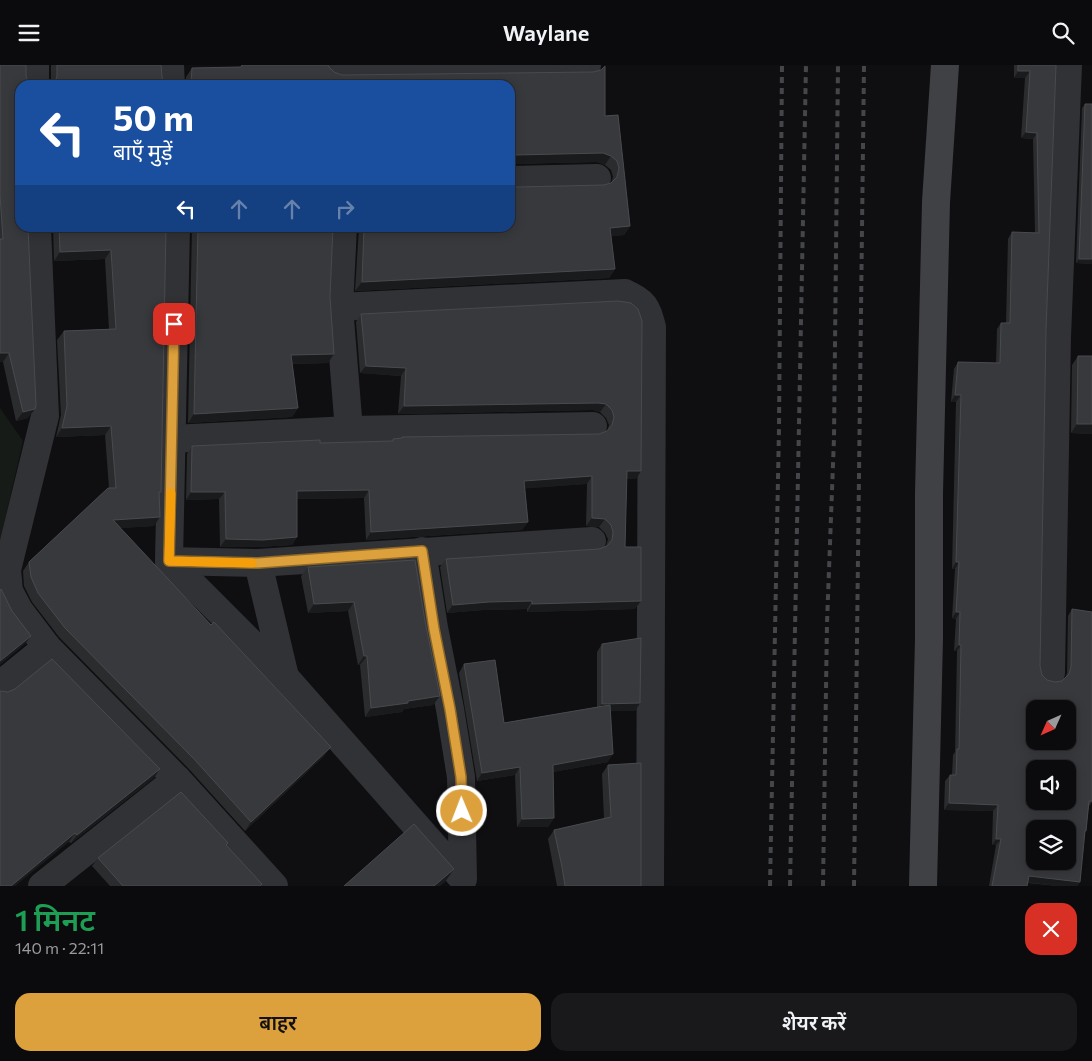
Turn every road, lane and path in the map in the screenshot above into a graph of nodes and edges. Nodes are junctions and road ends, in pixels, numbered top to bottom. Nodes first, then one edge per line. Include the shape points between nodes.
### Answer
1 (35, 65) edge
2 (170, 65) edge
3 (587, 65) edge
4 (945, 65) edge
5 (1068, 65) edge
6 (336, 73) edge
7 (35, 80) edge
8 (171, 80) edge
9 (597, 178) dead end
10 (515, 180) edge
11 (37, 232) edge
12 (176, 232) edge
13 (343, 232) edge
14 (340, 307) junction
15 (593, 426) dead end
16 (350, 429) junction
17 (172, 439) junction
18 (592, 541) dead end
19 (422, 551) junction
20 (169, 561) junction
21 (258, 563) junction
22 (48, 647) junction
23 (1051, 673) dead end
24 (285, 677) junction
25 (0, 685) edge
26 (177, 779) junction
27 (466, 883) edge
28 (42, 886) edge
29 (274, 886) edge
30 (650, 886) edge
31 (923, 886) edge

1 - 7 street
2 - 8 street
3 - 6 street
4 - 31 street via 936,202
5 - 23 street
9 - 10 street
11 - 22 street via 45,415 7,570 9,591 19,610
12 - 17 street
13 - 14 street
14 - 16 street
14 - 30 street via 625,293 641,300 648,311 652,327
15 - 16 street
16 - 17 street
17 - 20 street
18 - 19 street
19 - 21 street
19 - 27 street via 461,777
20 - 21 street
20 - 24 street
21 - 24 street
22 - 25 street
22 - 26 street
24 - 27 street
26 - 28 street
26 - 29 street

